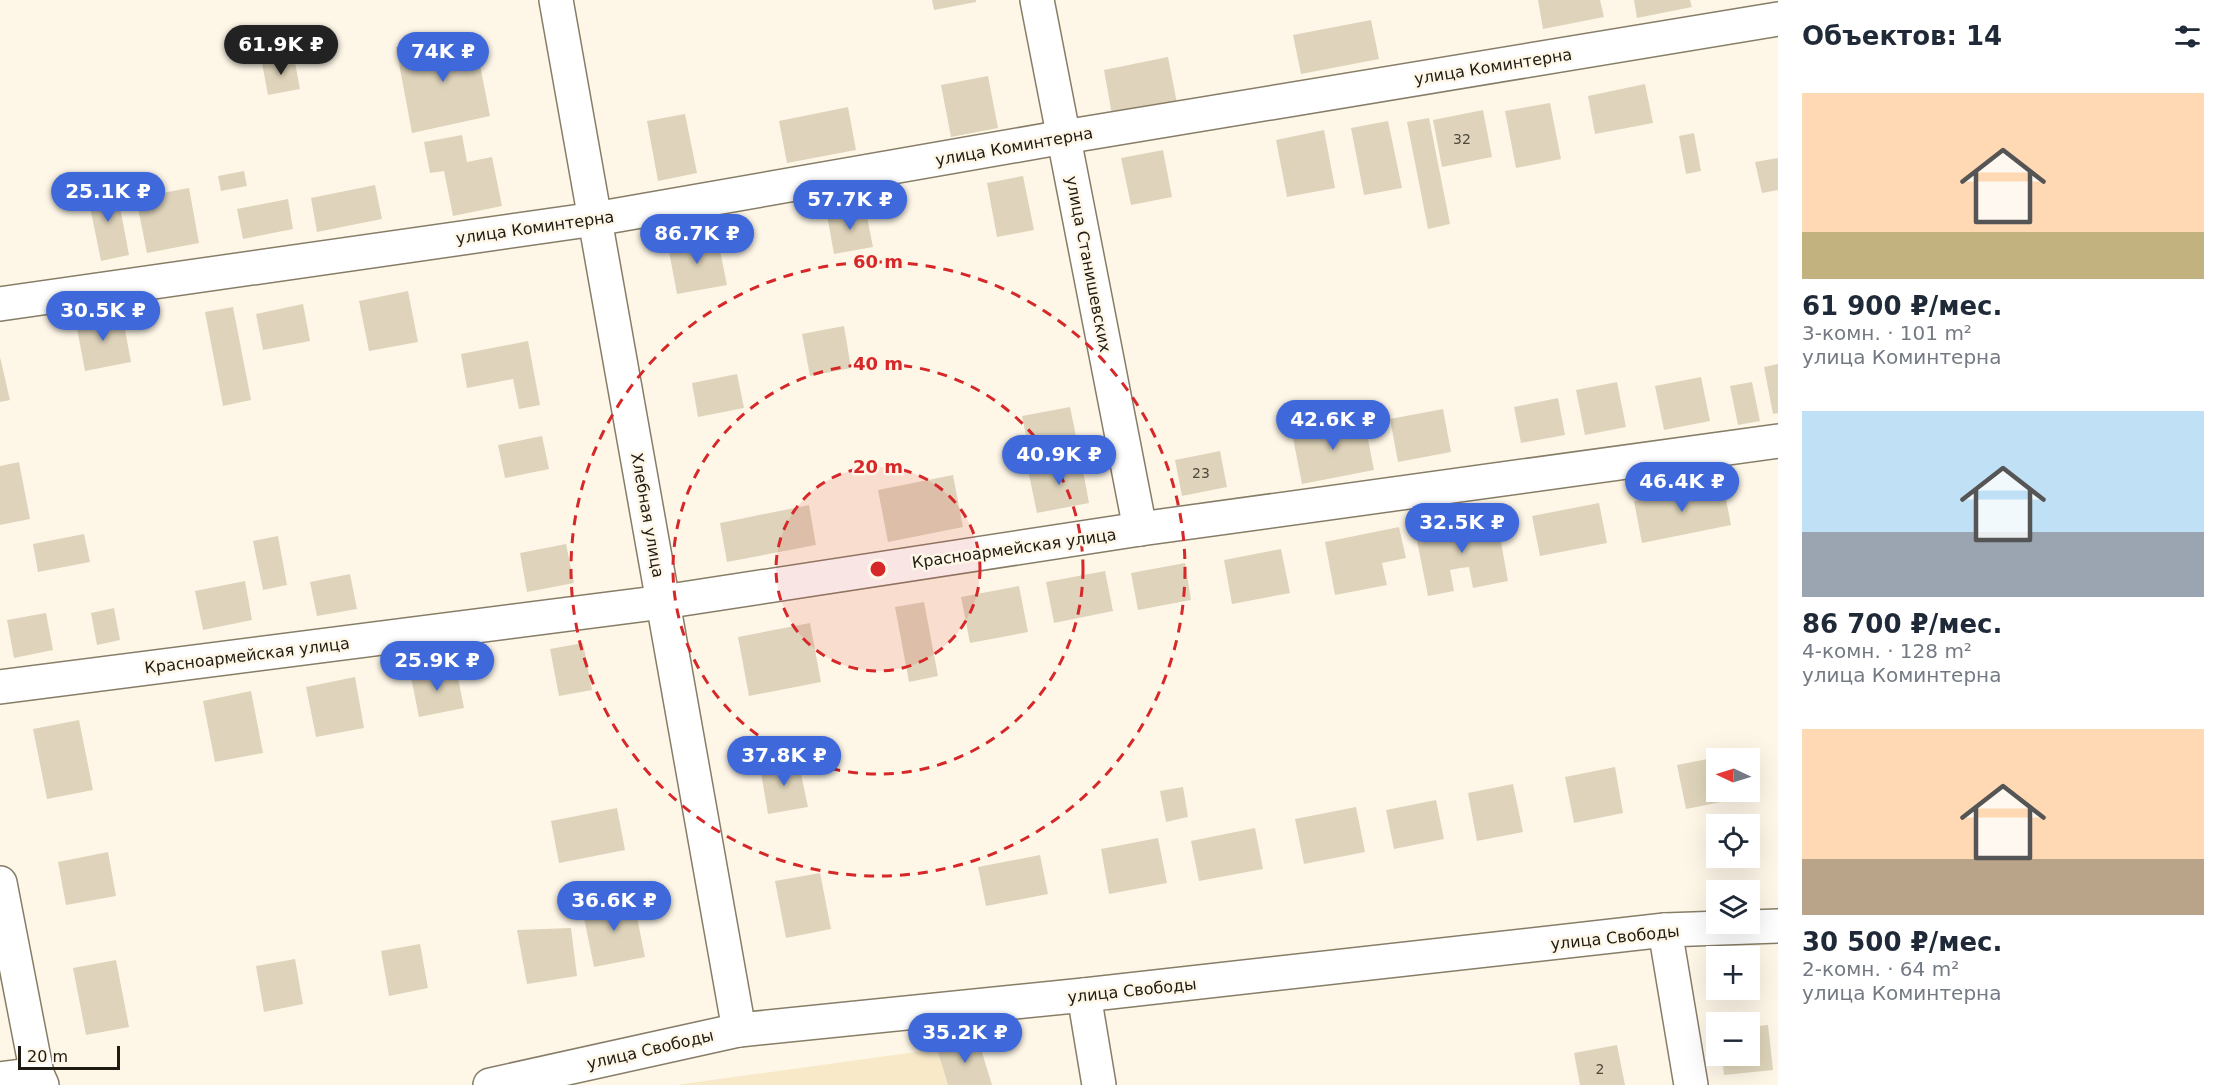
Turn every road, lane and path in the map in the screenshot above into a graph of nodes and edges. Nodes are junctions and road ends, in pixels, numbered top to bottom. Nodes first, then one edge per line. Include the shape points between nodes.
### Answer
1 (556, 0) edge
2 (1037, 0) edge
3 (1778, 19) edge
4 (1064, 137) junction
5 (595, 219) junction
6 (0, 304) edge
7 (1778, 441) edge
8 (1140, 529) junction
9 (663, 602) junction
10 (0, 687) edge
11 (0, 883) edge
12 (1778, 926) edge
13 (1665, 930) junction
14 (1084, 995) junction
15 (739, 1030) junction
16 (0, 1079) edge
17 (39, 1080) edge
18 (490, 1085) edge
19 (1099, 1085) edge
20 (1691, 1085) edge

1 - 5 street, Хлебная улица
2 - 4 street, улица Станишевских
3 - 4 street, улица Коминтерна
4 - 5 street, улица Коминтерна
4 - 8 street, улица Станишевских
5 - 6 street, улица Коминтерна
5 - 9 street, Хлебная улица
7 - 8 street, Красноармейская улица
8 - 9 street, Красноармейская улица
9 - 10 street, Красноармейская улица
9 - 15 street, Хлебная улица
11 - 17 street
12 - 13 street, улица Свободы
13 - 14 street, улица Свободы
13 - 20 street
14 - 15 street, улица Свободы
14 - 19 street
15 - 18 street, улица Свободы
16 - 17 street

